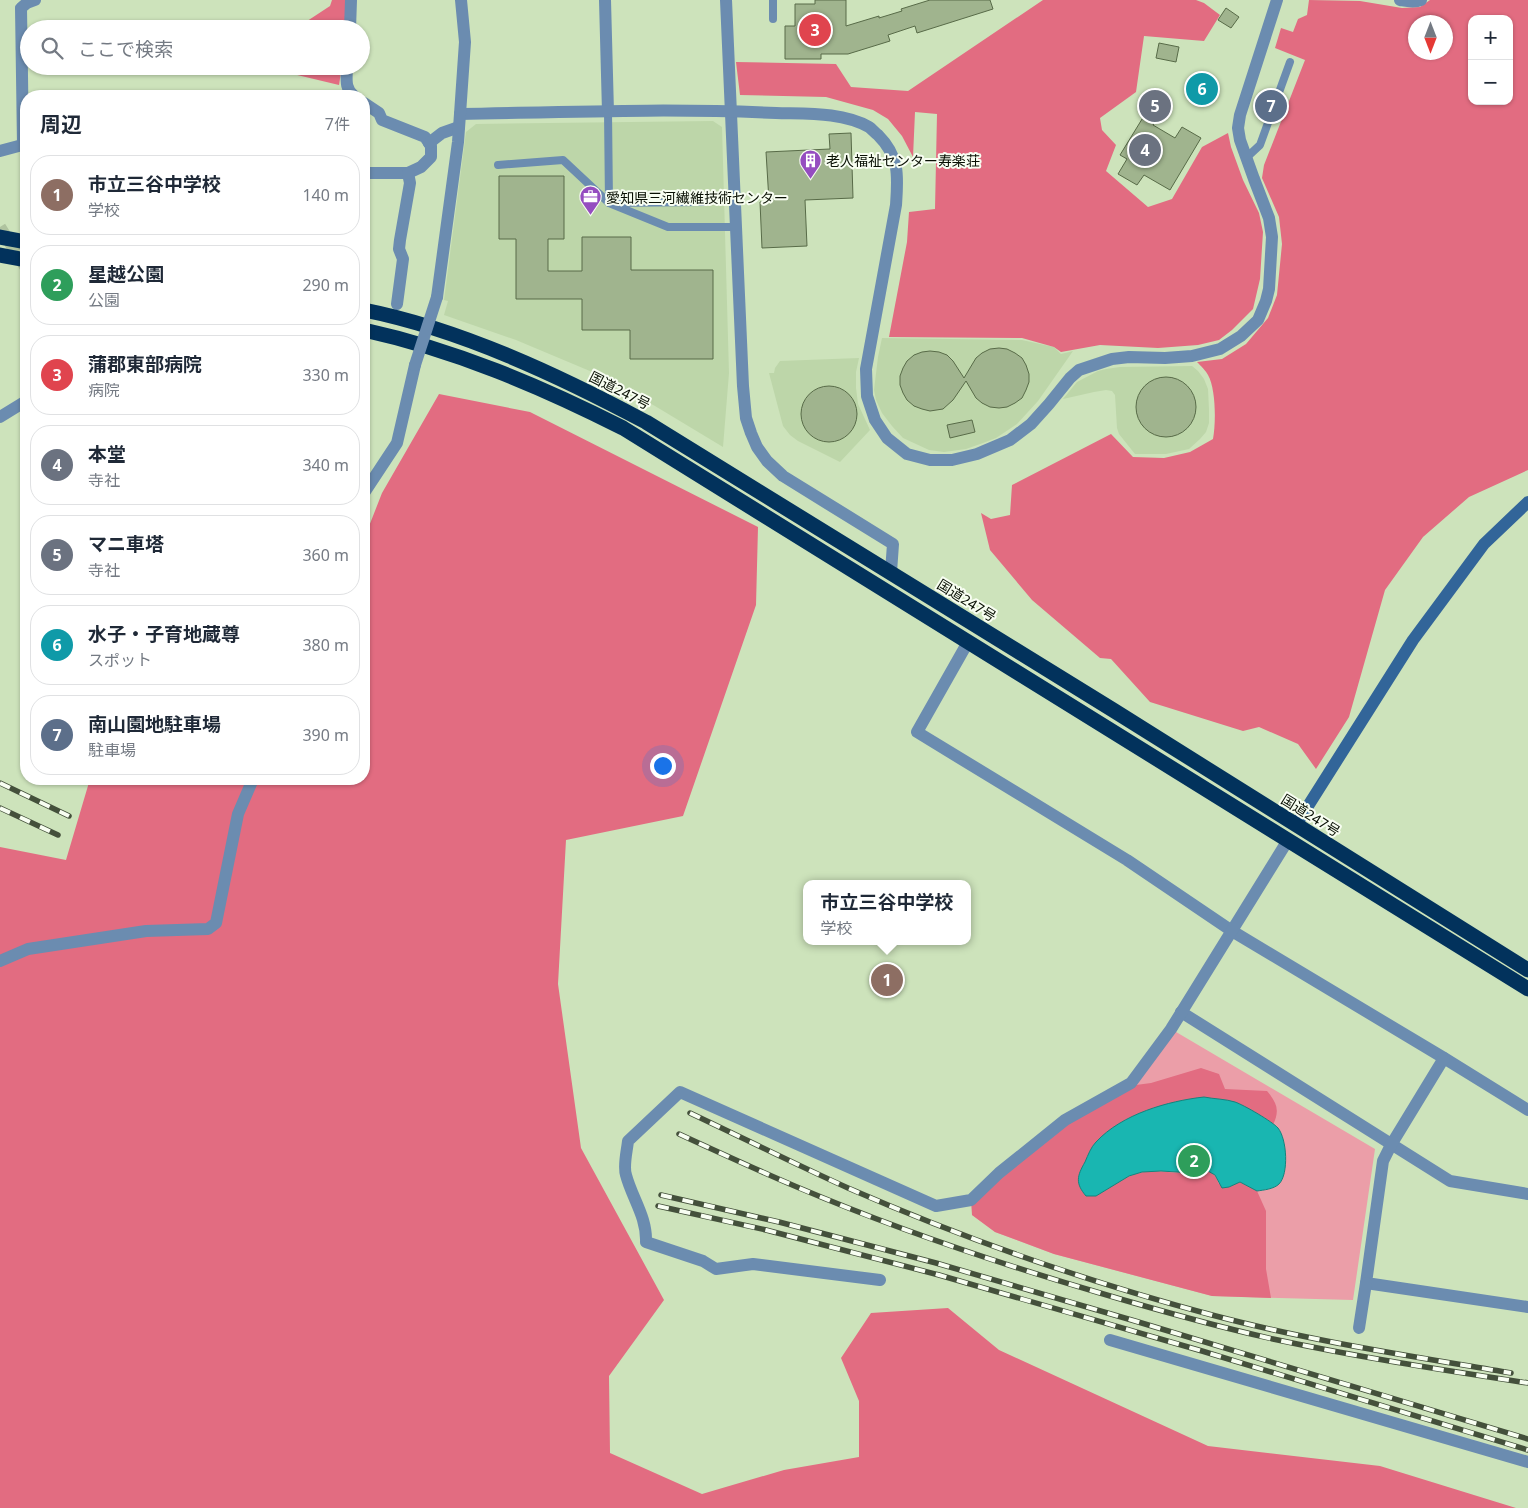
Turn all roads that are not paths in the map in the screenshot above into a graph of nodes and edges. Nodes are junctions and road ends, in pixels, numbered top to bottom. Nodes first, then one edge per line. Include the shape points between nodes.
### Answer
1 (35, 0) edge
2 (351, 0) edge
3 (461, 0) edge
4 (605, 0) edge
5 (726, 0) edge
6 (773, 0) edge
7 (1276, 0) edge
8 (1400, 0) edge
9 (1420, 0) edge
10 (774, 19) dead end
11 (21, 20) edge
12 (350, 20) edge
13 (1290, 62) dead end
14 (22, 75) edge
15 (347, 75) edge
16 (23, 90) edge
17 (349, 90) edge
18 (370, 107) edge
19 (731, 111) junction
20 (608, 112) junction
21 (460, 120) junction
22 (428, 143) junction
23 (20, 145) edge
24 (0, 151) edge
25 (1246, 158) junction
26 (498, 165) dead end
27 (408, 173) junction
28 (370, 174) edge
29 (705, 202) dead end
30 (609, 203) junction
31 (736, 227) junction
32 (0, 237) edge
33 (20, 241) edge
34 (0, 255) edge
35 (20, 259) edge
36 (397, 304) dead end
37 (370, 312) edge
38 (370, 332) edge
39 (20, 402) edge
40 (0, 416) edge
41 (370, 485) edge
42 (1528, 502) edge
43 (891, 572) junction
44 (968, 642) junction
45 (250, 785) edge
46 (1296, 825) junction
47 (1288, 840) junction
48 (1232, 931) junction
49 (0, 961) edge
50 (1528, 970) edge
51 (1528, 989) edge
52 (1180, 1012) junction
53 (1444, 1058) junction
54 (1528, 1110) edge
55 (1391, 1145) junction
56 (1528, 1194) edge
57 (880, 1280) dead end
58 (1366, 1283) junction
59 (1528, 1306) edge
60 (1359, 1328) dead end
61 (1110, 1340) dead end
62 (1528, 1462) edge

1 - 11 street via 21,8
2 - 12 street
3 - 21 street via 465,42
4 - 20 street
5 - 19 street
6 - 10 lane
7 - 25 street via 1240,115 1238,128
8 - 9 street
13 - 25 lane via 1260,146
14 - 16 street
15 - 17 street
18 - 22 street via 382,120 425,137
19 - 20 street
19 - 25 street via 846,118 870,128 885,142 895,160 896,205 866,369 867,396 875,420 887,438 907,454 930,460 952,460 977,454 1010,440 1031,424 1079,370 1112,359 1192,356 1220,349 1258,320 1269,289 1272,237 1269,218
19 - 31 street
20 - 21 street
20 - 30 lane
21 - 22 street
21 - 41 street, bridge via 437,297 415,365 397,443
22 - 27 street via 431,157 421,168
23 - 24 street
26 - 30 lane via 563,160
27 - 28 street
27 - 36 street via 410,183 399,249 403,258
29 - 30 lane
30 - 31 lane via 668,227
31 - 43 street via 746,418 757,447 783,476 893,544
32 - 33 highway
34 - 35 highway
37 - 43 highway, 国道247号 via 473,342 590,392 686,445
38 - 44 highway via 460,356 530,384 623,428
39 - 40 street
42 - 46 street via 1484,544 1413,640
43 - 46 highway, 国道247号
44 - 47 highway
44 - 48 street via 916,732 1127,860
45 - 49 street via 238,814 216,923 208,929 146,931 28,949
46 - 50 highway, 国道247号
47 - 48 street
47 - 51 highway
48 - 52 street
48 - 53 street
52 - 55 street
52 - 57 street via 1131,1083 1065,1120 999,1172 971,1200 936,1206 680,1092 628,1141 625,1174 645,1223 646,1242 703,1260 716,1269 753,1264
53 - 54 street
53 - 55 street
55 - 56 street via 1450,1181
55 - 58 street via 1383,1161
58 - 59 street
58 - 60 street
61 - 62 street

